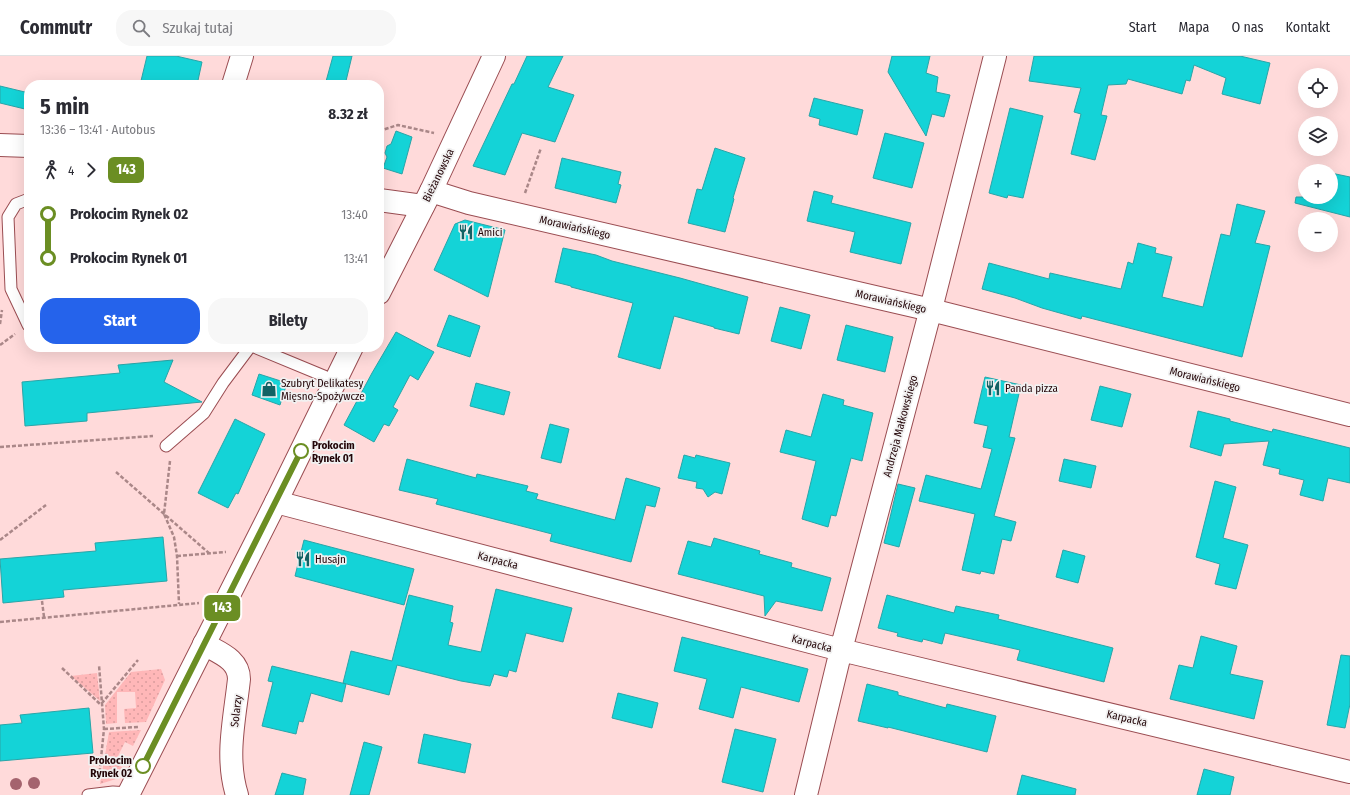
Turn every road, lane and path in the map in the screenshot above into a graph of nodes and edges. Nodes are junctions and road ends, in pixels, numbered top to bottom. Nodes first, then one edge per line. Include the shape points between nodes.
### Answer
1 (242, 56) edge
2 (494, 56) edge
3 (995, 56) edge
4 (235, 80) edge
5 (384, 129) edge
6 (440, 134) dead end
7 (0, 145) edge
8 (24, 146) edge
9 (541, 148) dead end
10 (427, 198) junction
11 (523, 199) dead end
12 (384, 200) edge
13 (24, 201) edge
14 (384, 283) edge
15 (931, 310) junction
16 (24, 317) edge
17 (246, 352) edge
18 (266, 352) edge
19 (350, 352) edge
20 (334, 383) junction
21 (1350, 415) edge
22 (172, 440) junction
23 (0, 447) edge
24 (116, 472) dead end
25 (276, 502) junction
26 (46, 505) dead end
27 (164, 514) junction
28 (0, 540) edge
29 (229, 552) dead end
30 (210, 554) junction
31 (177, 556) junction
32 (42, 601) dead end
33 (202, 603) dead end
34 (179, 604) junction
35 (44, 617) junction
36 (0, 622) edge
37 (204, 644) junction
38 (841, 650) junction
39 (138, 660) dead end
40 (99, 665) dead end
41 (62, 668) dead end
42 (102, 703) junction
43 (139, 727) dead end
44 (104, 729) junction
45 (1350, 772) edge
46 (93, 794) edge
47 (128, 794) edge
48 (237, 795) edge
49 (806, 795) edge

1 - 4 street
2 - 10 street, Bieżanowska
3 - 15 street, Andrzeja Małkowskiego
5 - 6 path via 398,125
7 - 8 street
9 - 11 path
10 - 12 street, Morawiańskiego
10 - 14 street, Bieżanowska
10 - 15 street, Morawiańskiego via 469,203
13 - 16 lane via 16,204 8,217 11,289
15 - 21 street, Morawiańskiego
15 - 38 street, Andrzeja Małkowskiego
17 - 22 lane via 204,413
18 - 20 lane via 324,376
19 - 20 street
20 - 25 street
22 - 23 path
22 - 27 path
24 - 27 path
25 - 37 street
25 - 38 street, Karpacka
26 - 28 path
27 - 30 path
27 - 31 path via 174,537
29 - 30 path
30 - 31 path
31 - 34 path
32 - 35 path
33 - 34 path
34 - 35 path
35 - 36 path
37 - 47 street
37 - 48 street, Solarzy via 230,658 239,671 231,748 232,773
38 - 45 street, Karpacka
38 - 49 street, Andrzeja Małkowskiego
39 - 42 path
40 - 42 path
41 - 42 path via 100,704
42 - 44 path
43 - 44 path
44 - 46 path
46 - 47 lane

